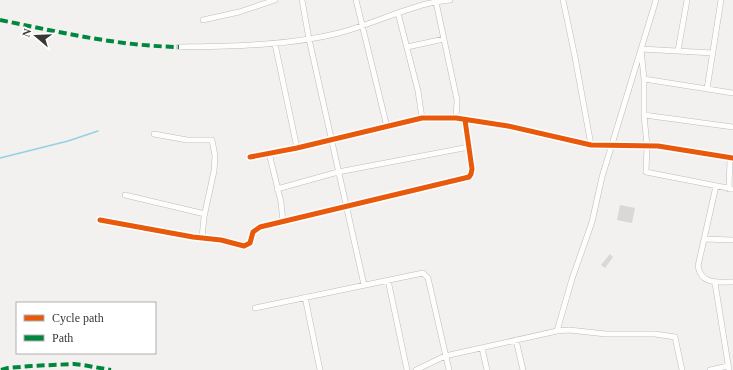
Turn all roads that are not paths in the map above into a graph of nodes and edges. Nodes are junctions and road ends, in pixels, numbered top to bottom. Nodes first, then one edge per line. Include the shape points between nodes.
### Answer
1 (275, 0) edge
2 (302, 0) edge
3 (356, 0) edge
4 (450, 0) edge
5 (564, 0) edge
6 (656, 0) edge
7 (686, 0) edge
8 (721, 0) edge
9 (436, 2) junction
10 (419, 3) edge
11 (398, 13) junction
12 (203, 20) dead end
13 (363, 26) junction
14 (444, 39) junction
15 (309, 40) junction
16 (275, 44) junction
17 (179, 47) dead end
18 (407, 47) junction
19 (641, 48) junction
20 (678, 51) junction
21 (713, 53) junction
22 (644, 79) junction
23 (707, 89) junction
24 (733, 93) edge
25 (644, 115) junction
26 (422, 118) junction
27 (456, 118) junction
28 (465, 120) junction
29 (387, 127) junction
30 (733, 127) edge
31 (154, 134) dead end
32 (331, 140) junction
33 (591, 145) junction
34 (611, 146) junction
35 (647, 146) junction
36 (469, 147) junction
37 (296, 148) junction
38 (269, 154) junction
39 (250, 157) dead end
40 (732, 158) edge
41 (338, 172) junction
42 (716, 186) junction
43 (278, 189) junction
44 (731, 189) edge
45 (125, 195) dead end
46 (346, 206) junction
47 (205, 214) junction
48 (100, 220) dead end
49 (283, 222) junction
50 (202, 238) junction
51 (704, 238) junction
52 (733, 240) edge
53 (388, 280) junction
54 (733, 282) edge
55 (715, 283) junction
56 (364, 285) junction
57 (305, 297) junction
58 (255, 308) dead end
59 (557, 331) junction
60 (516, 340) junction
61 (482, 348) junction
62 (446, 356) junction
63 (728, 368) edge
64 (320, 370) edge
65 (407, 370) edge
66 (416, 370) edge
67 (449, 370) edge
68 (487, 370) edge
69 (523, 370) edge
70 (682, 370) edge
71 (710, 370) edge

1 - 12 street
2 - 15 street
3 - 13 street
4 - 9 street
5 - 33 street
6 - 19 street
7 - 20 street
8 - 21 street
9 - 10 street
9 - 14 street
10 - 11 street
11 - 13 street
11 - 18 street
13 - 15 street
13 - 29 street
14 - 18 street
14 - 27 street via 457,100
15 - 16 street
15 - 32 street
16 - 17 street
16 - 37 street
18 - 26 street
19 - 20 street
19 - 22 street
19 - 34 street
20 - 21 street
21 - 23 street
22 - 23 street
22 - 25 street
23 - 24 street
25 - 30 street
25 - 35 street
26 - 27 street
26 - 29 street
27 - 28 street
28 - 33 street via 508,126
28 - 36 street
29 - 32 street
31 - 47 street via 187,140 212,140 214,172
32 - 37 street
32 - 41 street
33 - 34 street
34 - 35 street
34 - 59 street via 592,222
35 - 40 street
35 - 42 street via 646,172
36 - 41 street
36 - 46 street via 472,172 466,178
37 - 38 street
38 - 39 street
38 - 43 street
40 - 44 street
41 - 43 street
41 - 46 street
42 - 44 street
42 - 51 street
43 - 49 street
45 - 47 street
46 - 49 street
46 - 56 street
47 - 50 street
48 - 50 street
49 - 50 street via 260,227 253,232 250,243 244,246
51 - 52 street
51 - 55 street via 698,262 699,270 705,279
53 - 56 street
53 - 62 street via 421,273 427,276
53 - 65 street
54 - 55 street
55 - 63 street
56 - 57 street
57 - 58 street
57 - 64 street
59 - 60 street
59 - 70 street via 655,334 675,338
60 - 61 street
60 - 69 street
61 - 62 street
61 - 68 street
62 - 66 street
62 - 67 street
63 - 71 street

